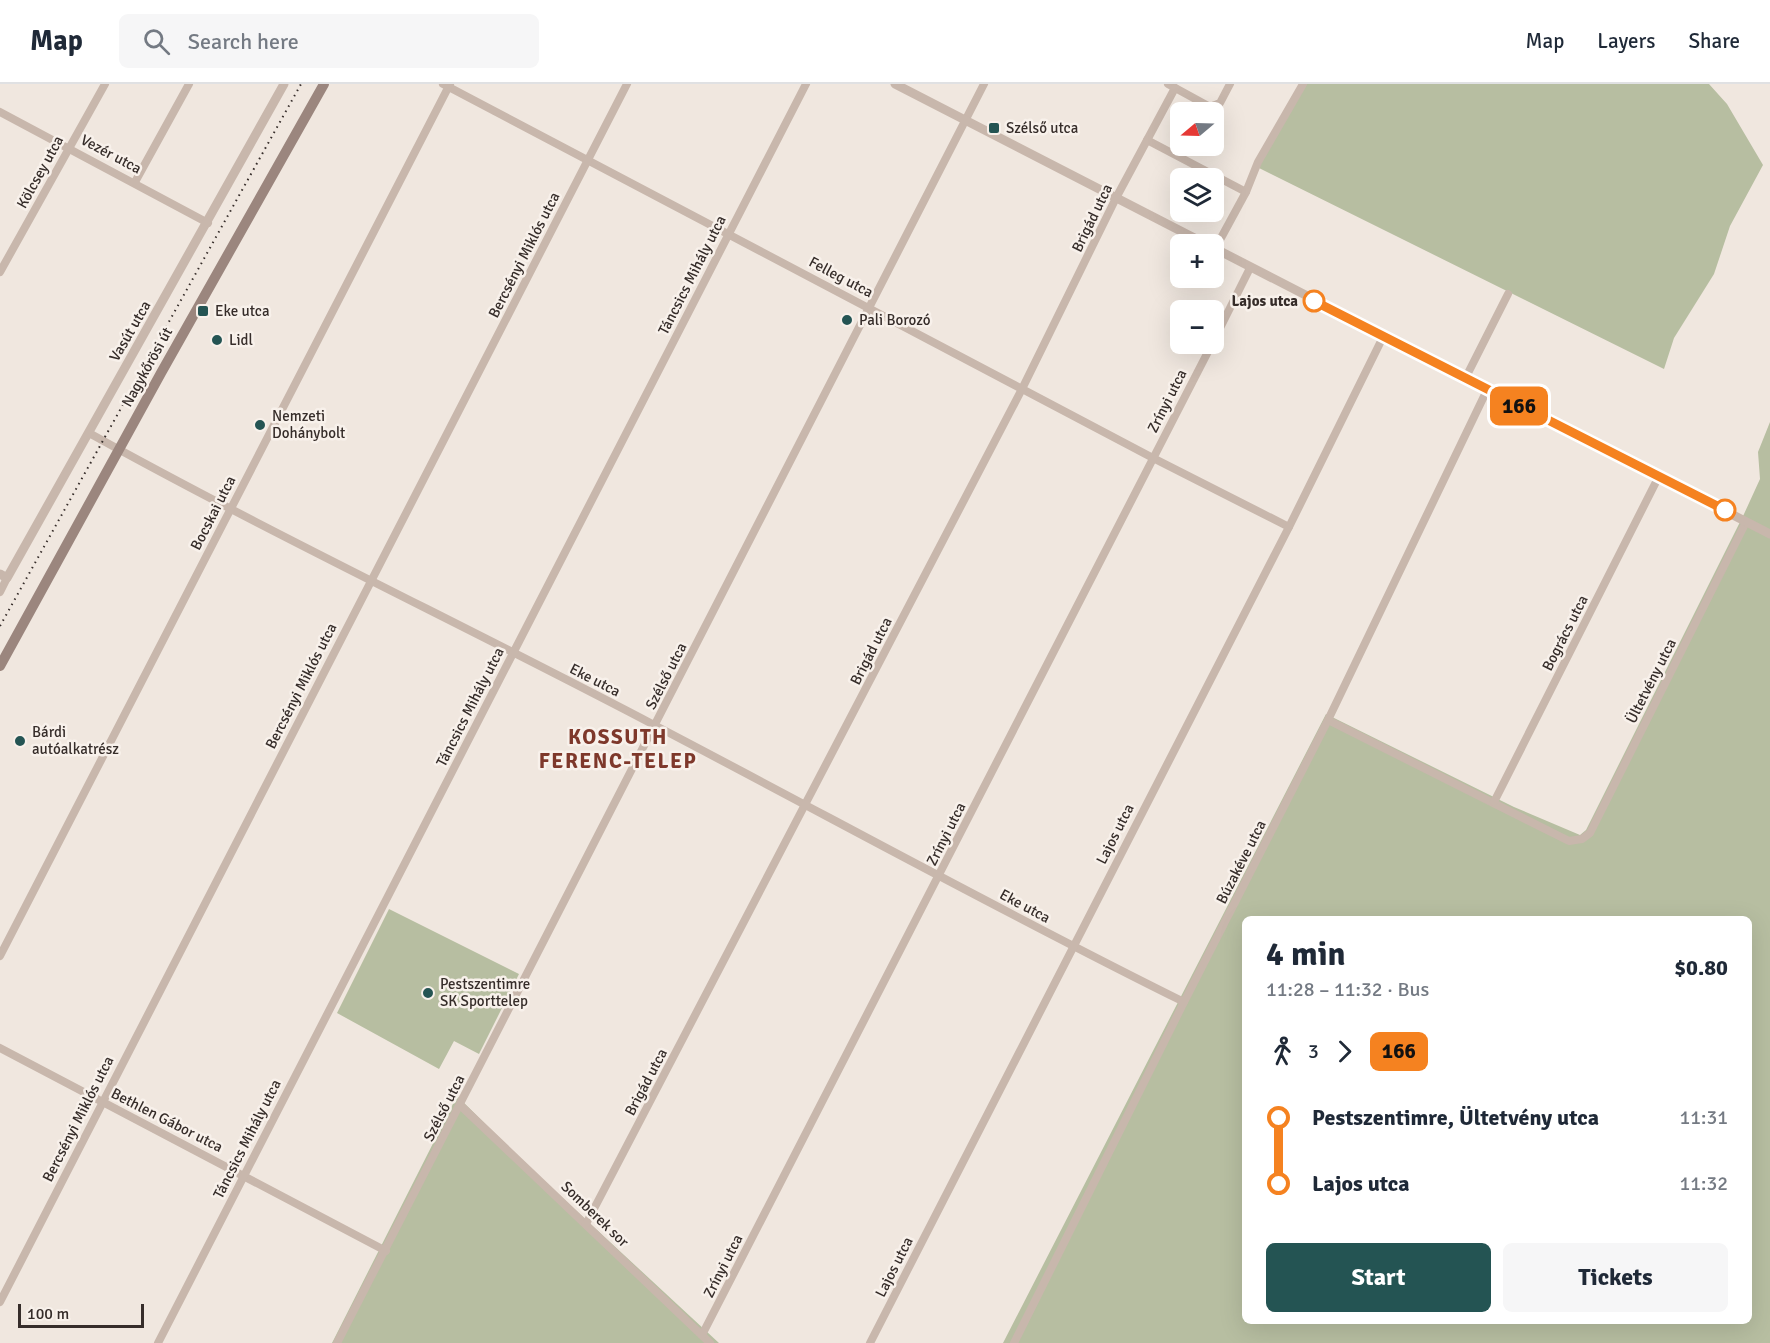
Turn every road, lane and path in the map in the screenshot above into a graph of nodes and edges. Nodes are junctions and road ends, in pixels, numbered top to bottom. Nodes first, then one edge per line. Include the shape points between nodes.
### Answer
1 (105, 84) edge
2 (189, 84) edge
3 (284, 84) edge
4 (324, 84) edge
5 (627, 84) edge
6 (806, 84) edge
7 (895, 84) edge
8 (984, 84) edge
9 (1230, 84) edge
10 (1303, 84) edge
11 (448, 85) edge
12 (1171, 86) edge
13 (0, 112) edge
14 (966, 120) junction
15 (1147, 140) junction
16 (69, 148) junction
17 (588, 160) junction
18 (135, 182) junction
19 (1246, 192) junction
20 (1116, 198) junction
21 (208, 223) junction
22 (728, 233) junction
23 (1187, 234) edge
24 (1220, 234) edge
25 (1224, 254) edge
26 (1250, 268) junction
27 (0, 272) edge
28 (1508, 294) dead end
29 (870, 308) junction
30 (1224, 320) edge
31 (1383, 337) junction
32 (1207, 354) edge
33 (1465, 379) junction
34 (1022, 389) junction
35 (1487, 390) junction
36 (89, 433) junction
37 (119, 450) junction
38 (1153, 458) junction
39 (1659, 476) junction
40 (230, 509) junction
41 (1746, 522) junction
42 (1289, 527) junction
43 (1770, 534) edge
44 (4, 576) edge
45 (371, 579) junction
46 (0, 591) edge
47 (513, 654) junction
48 (0, 666) edge
49 (1328, 720) junction
50 (655, 726) junction
51 (1494, 802) junction
52 (806, 807) junction
53 (940, 876) junction
54 (1072, 947) junction
55 (0, 956) edge
56 (1184, 1002) junction
57 (0, 1048) edge
58 (102, 1102) junction
59 (461, 1106) junction
60 (244, 1174) junction
61 (586, 1224) junction
62 (386, 1251) junction
63 (0, 1302) edge
64 (702, 1335) junction
65 (158, 1343) edge
66 (337, 1343) edge
67 (710, 1343) edge
68 (870, 1343) edge
69 (1014, 1343) edge

1 - 16 street, Kölcsey utca
2 - 18 street
3 - 21 street, Vasút utca
4 - 37 main road, Nagykőrösi út
5 - 17 street, Bercsényi Miklós utca
6 - 22 street, Táncsics Mihály utca
7 - 14 street
8 - 14 street, Szélső utca
9 - 12 street via 1215,106 1210,107
10 - 19 street via 1258,162
11 - 17 street, Felleg utca
11 - 40 street, Bocskai utca
12 - 15 street, Brigád utca
13 - 16 street, Vezér utca
14 - 20 street
14 - 29 street, Szélső utca
15 - 19 street
15 - 20 street, Brigád utca
16 - 18 street, Vezér utca
16 - 27 street, Kölcsey utca
17 - 22 street, Felleg utca
17 - 45 street, Bercsényi Miklós utca
18 - 21 street, Vezér utca
19 - 24 street
20 - 23 street
20 - 34 street, Brigád utca
21 - 36 street, Vasút utca
22 - 29 street, Felleg utca
22 - 47 street, Táncsics Mihály utca
25 - 26 street
26 - 30 street, Zrínyi utca
26 - 31 street
28 - 33 street
29 - 34 street, Felleg utca
29 - 50 street, Szélső utca
31 - 33 street
31 - 42 street, Lajos utca
32 - 38 street, Zrínyi utca
33 - 35 street
34 - 38 street, Felleg utca
34 - 52 street, Brigád utca
35 - 39 street
35 - 49 street, Búzakéve utca
36 - 37 street, Eke utca
36 - 44 street, Vasút utca
37 - 40 street, Eke utca
37 - 48 main road, Nagykőrösi út
38 - 42 street, Felleg utca
38 - 53 street, Zrínyi utca
39 - 41 street
39 - 51 street, Bogrács utca
40 - 45 street, Eke utca
40 - 55 street, Bocskai utca
41 - 43 street
41 - 51 street, Ültetvény utca via 1590,833 1569,840
42 - 54 street, Lajos utca
44 - 46 street, Vasút utca
45 - 47 street, Eke utca
45 - 58 street, Bercsényi Miklós utca
47 - 50 street, Eke utca
47 - 60 street, Táncsics Mihály utca
49 - 51 street
49 - 56 street, Búzakéve utca
50 - 52 street, Eke utca
50 - 59 street, Szélső utca
52 - 53 street, Eke utca
52 - 61 street, Brigád utca
53 - 54 street, Eke utca
53 - 64 street, Zrínyi utca
54 - 56 street, Eke utca
54 - 68 street, Lajos utca
56 - 69 street, Búzakéve utca
57 - 58 street, Bethlen Gábor utca
58 - 60 street, Bethlen Gábor utca
58 - 63 street, Bercsényi Miklós utca
59 - 61 street, Somberek sor
59 - 62 street, Szélső utca
60 - 62 street, Bethlen Gábor utca
60 - 65 street, Táncsics Mihály utca
61 - 64 street, Somberek sor
62 - 66 street, Szélső utca
64 - 67 street, Somberek sor

